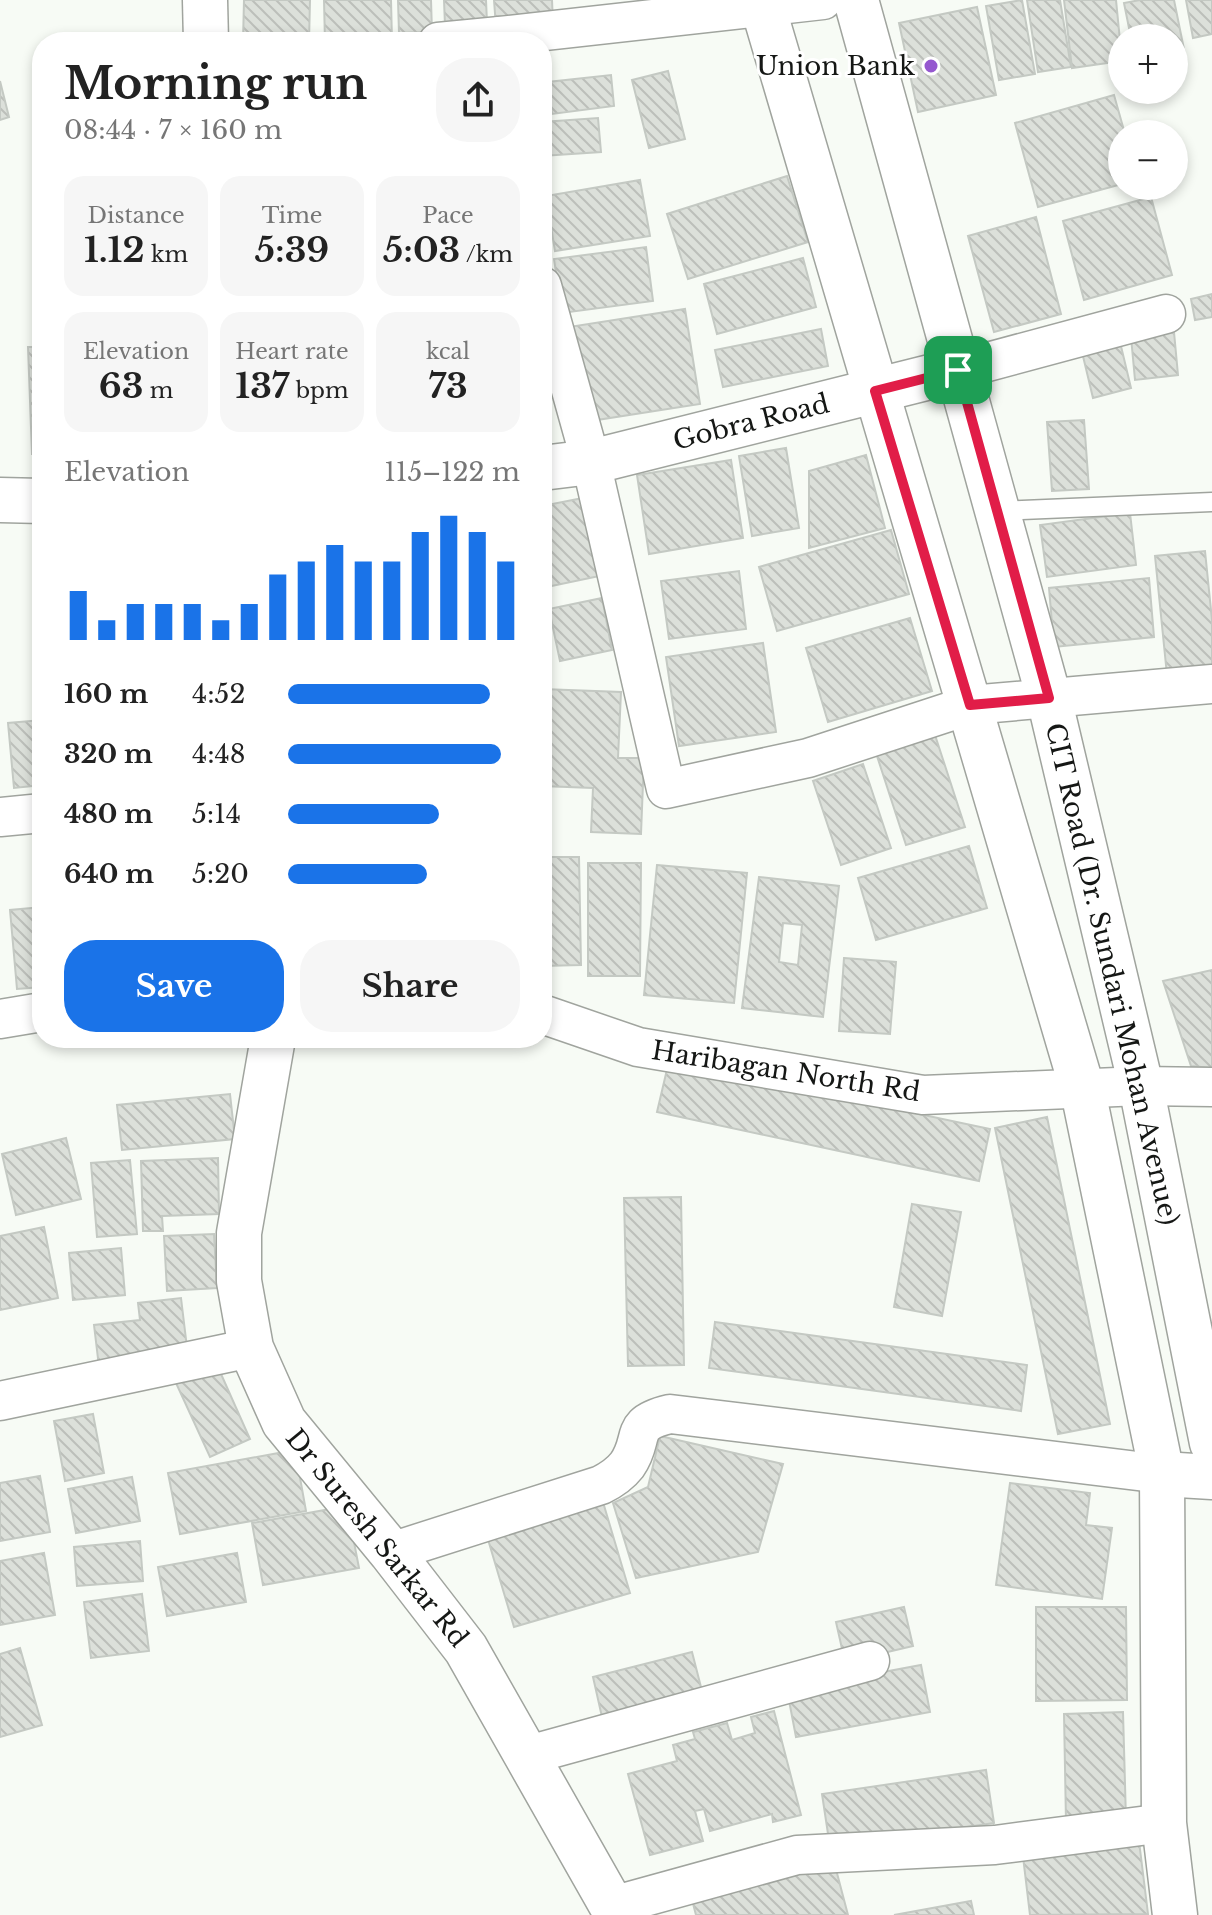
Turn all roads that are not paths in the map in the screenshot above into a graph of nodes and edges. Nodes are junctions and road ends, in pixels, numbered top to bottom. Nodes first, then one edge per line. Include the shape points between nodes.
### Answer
1 (205, 0) edge
2 (823, 0) edge
3 (856, 0) edge
4 (761, 4) edge
5 (206, 32) edge
6 (552, 32) edge
7 (1166, 314) dead end
8 (552, 322) edge
9 (958, 370) junction
10 (875, 391) junction
11 (591, 462) junction
12 (552, 467) edge
13 (0, 500) edge
14 (32, 501) edge
15 (1212, 502) edge
16 (998, 511) junction
17 (1212, 684) edge
18 (1049, 698) junction
19 (970, 705) junction
20 (32, 814) edge
21 (0, 817) edge
22 (32, 1014) edge
23 (552, 1017) edge
24 (0, 1019) edge
25 (271, 1048) edge
26 (1141, 1086) junction
27 (1212, 1087) edge
28 (1083, 1091) junction
29 (251, 1348) junction
30 (0, 1401) edge
31 (1212, 1443) edge
32 (1162, 1474) junction
33 (1212, 1477) edge
34 (391, 1552) junction
35 (870, 1661) dead end
36 (525, 1756) junction
37 (1164, 1823) junction
38 (614, 1911) edge
39 (1175, 1915) edge

1 - 5 main road
2 - 4 street
3 - 9 main road, CIT Road (Dr. Sundari Mohan Avenue)
4 - 6 street
4 - 10 main road, CIT Road (Dr. Sundari Mohan Avenue)
7 - 9 street
8 - 11 street
9 - 10 main road, Gobra Road
9 - 16 main road, CIT Road (Dr. Sundari Mohan Avenue)
10 - 11 main road, Gobra Road
10 - 19 main road, CIT Road (Dr. Sundari Mohan Avenue)
11 - 12 main road, Gobra Road
11 - 19 street via 666,789 808,758
13 - 14 main road
15 - 16 lane
16 - 18 main road, CIT Road (Dr. Sundari Mohan Avenue)
17 - 18 street
18 - 19 street
18 - 26 main road, CIT Road (Dr. Sundari Mohan Avenue)
19 - 28 main road, CIT Road (Dr. Sundari Mohan Avenue)
20 - 21 street
22 - 24 street
23 - 28 street, Haribagan North Rd via 638,1047 923,1095
25 - 29 main road, Dr Suresh Sarkar Rd via 239,1233 239,1281
26 - 27 street, Haribagan North Rd
26 - 28 street, Haribagan North Rd
26 - 31 main road, CIT Road (Dr. Sundari Mohan Avenue)
28 - 32 main road, CIT Road (Dr. Sundari Mohan Avenue)
29 - 30 street
29 - 34 main road, Dr Suresh Sarkar Rd via 284,1422
32 - 33 main road
32 - 34 street via 670,1414 639,1429 628,1464 601,1485
32 - 37 main road, CIT Road (Dr. Sundari Mohan Avenue)
34 - 36 main road, Dr Suresh Sarkar Rd via 466,1649
35 - 36 street
36 - 38 main road, Dr Suresh Sarkar Rd
37 - 38 street via 995,1845 797,1855
37 - 39 main road, CIT Road (Dr. Sundari Mohan Avenue)

